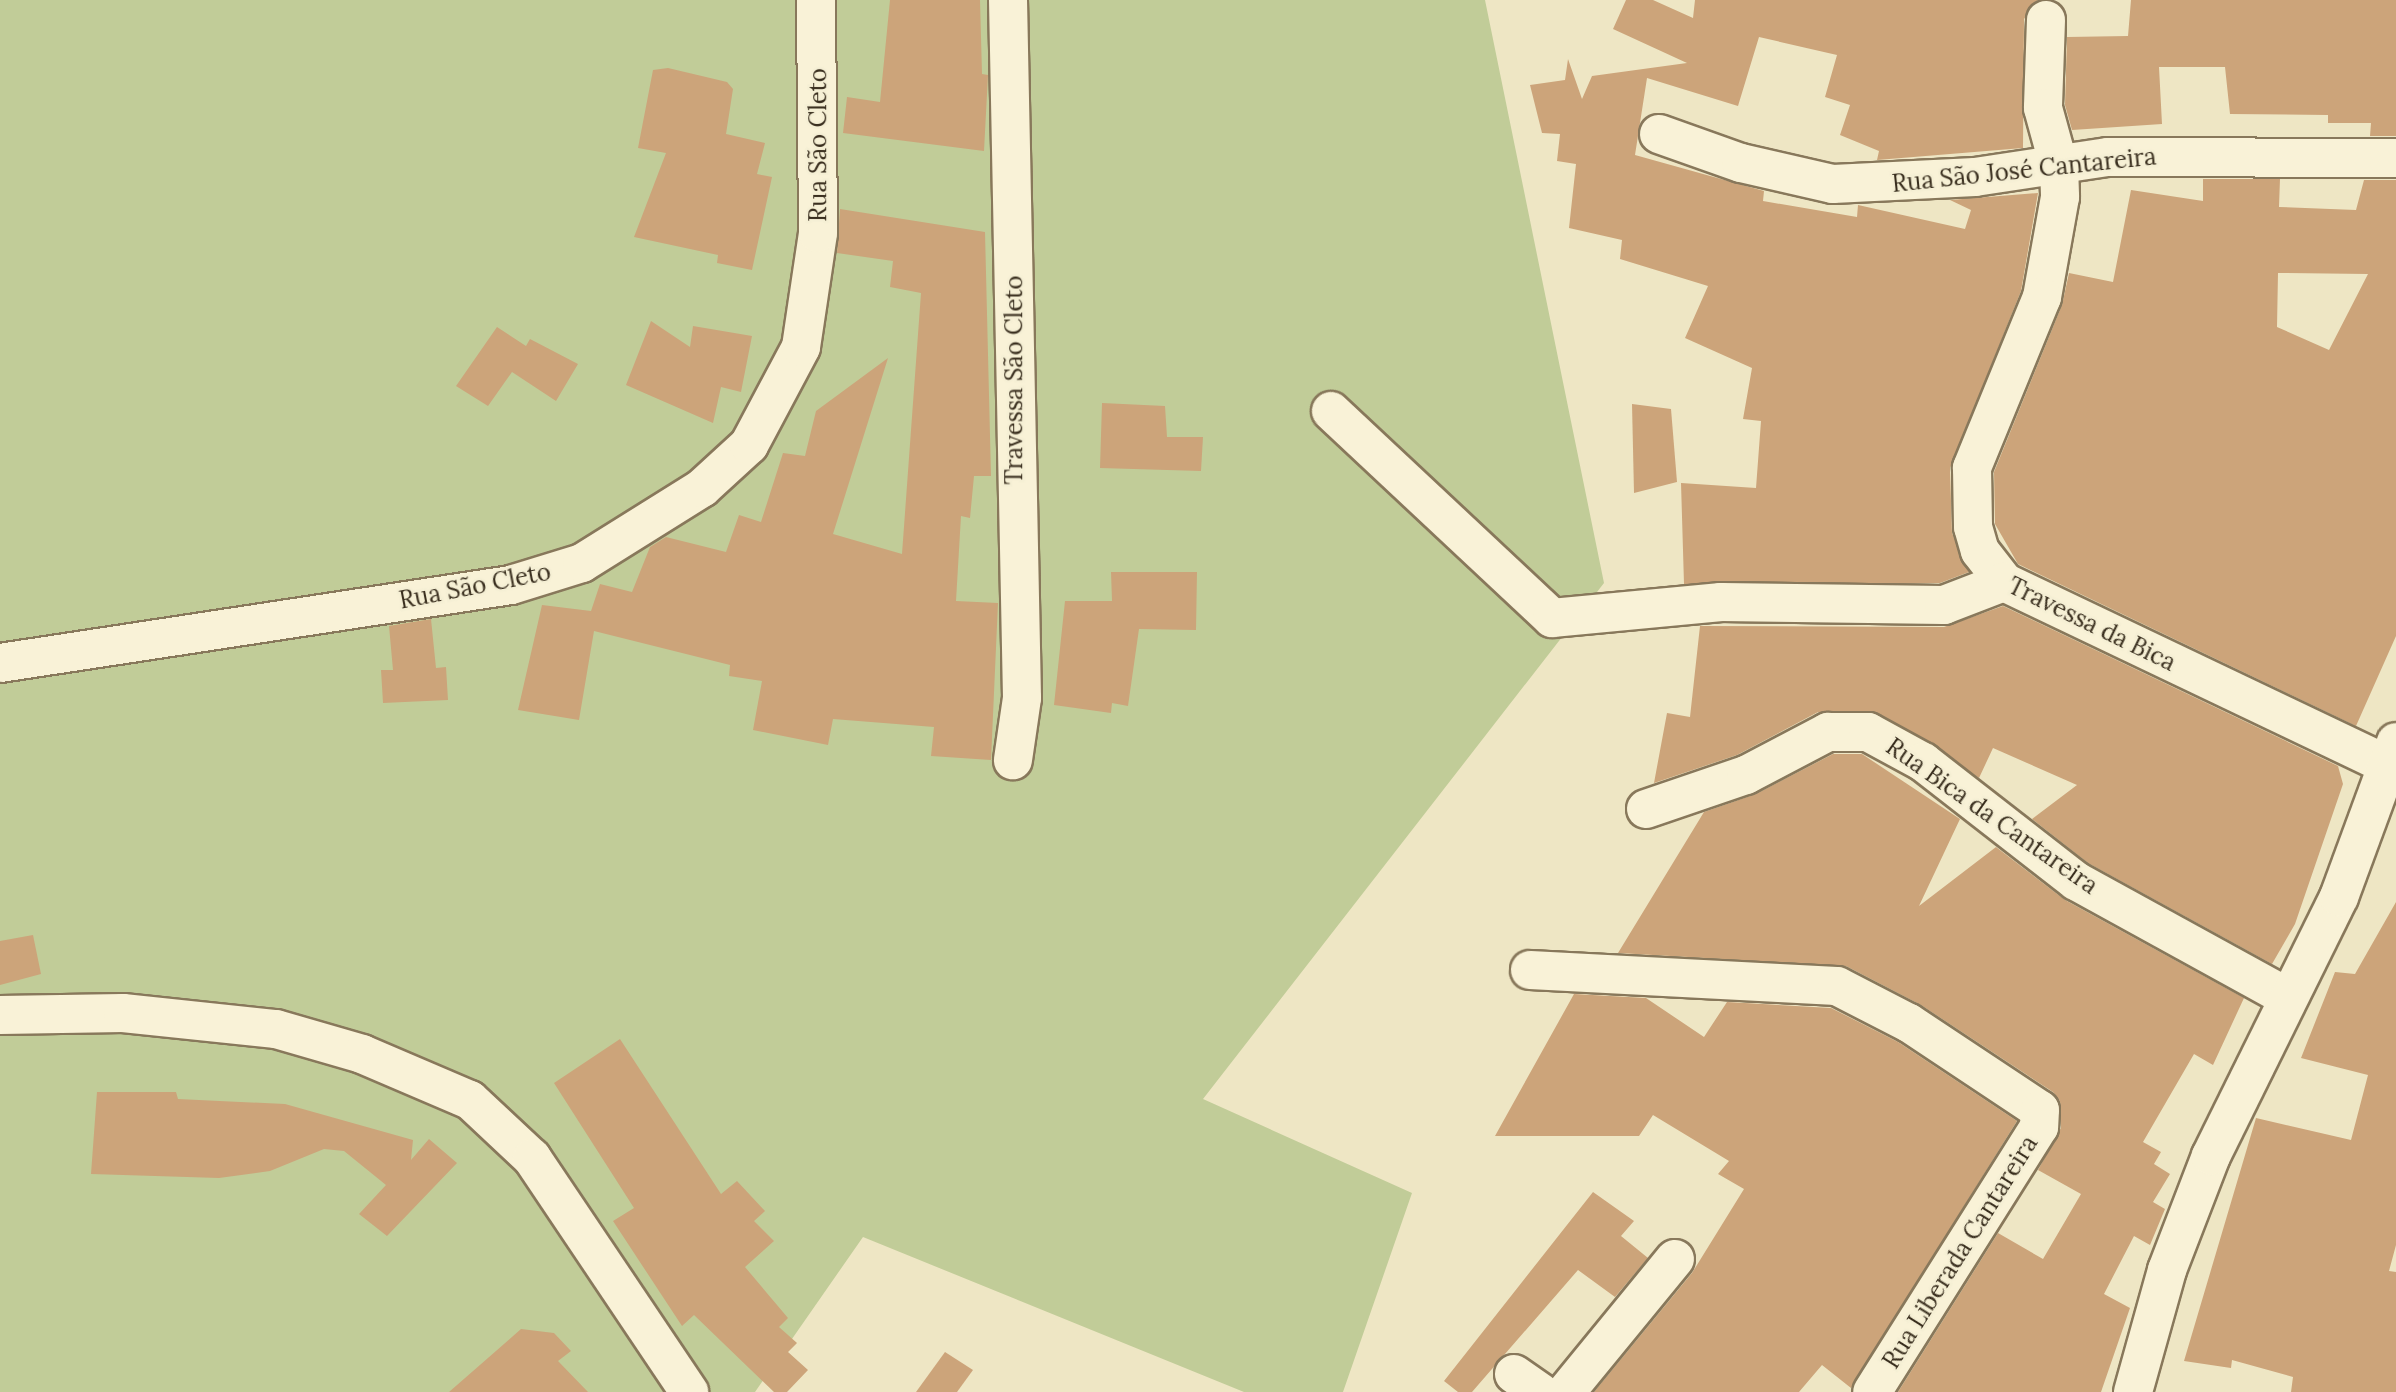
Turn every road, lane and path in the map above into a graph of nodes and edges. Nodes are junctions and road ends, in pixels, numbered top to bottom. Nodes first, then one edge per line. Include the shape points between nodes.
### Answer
1 (816, 0) edge
2 (1008, 0) edge
3 (2046, 20) dead end
4 (1659, 134) dead end
5 (2396, 158) edge
6 (2059, 166) junction
7 (1331, 411) dead end
8 (2004, 582) junction
9 (0, 663) edge
10 (2392, 754) edge
11 (1013, 760) dead end
12 (1646, 809) dead end
13 (1530, 970) dead end
14 (2287, 997) junction
15 (0, 1016) edge
16 (1675, 1259) dead end
17 (689, 1392) edge
18 (1566, 1392) edge
19 (1872, 1392) edge
20 (2133, 1392) edge

1 - 9 street, Rua São Cleto via 818,233 801,347 749,445 702,488 582,563 511,584
2 - 11 street, Travessa São Cleto via 1022,698
3 - 6 street via 2043,108
4 - 6 street, Rua São José Cantareira via 1741,163 1833,184
5 - 6 street, Rua São José Cantareira via 2135,156
6 - 8 street, Travessa da Bica via 2042,297 1972,468 1973,527 1989,569
7 - 8 street via 1552,618 1721,603 1944,605
8 - 10 street, Travessa da Bica
10 - 14 street via 2339,897
12 - 14 street, Rua Bica da Cantareira via 1734,780 1828,732 1868,732 1923,762 2076,881
13 - 19 street, Rua Liberada Cantareira via 1837,986 1909,1023 2040,1110 2039,1127
14 - 20 street via 2188,1211
15 - 17 street via 123,1013 276,1029 362,1054 470,1100 532,1158
16 - 18 street

